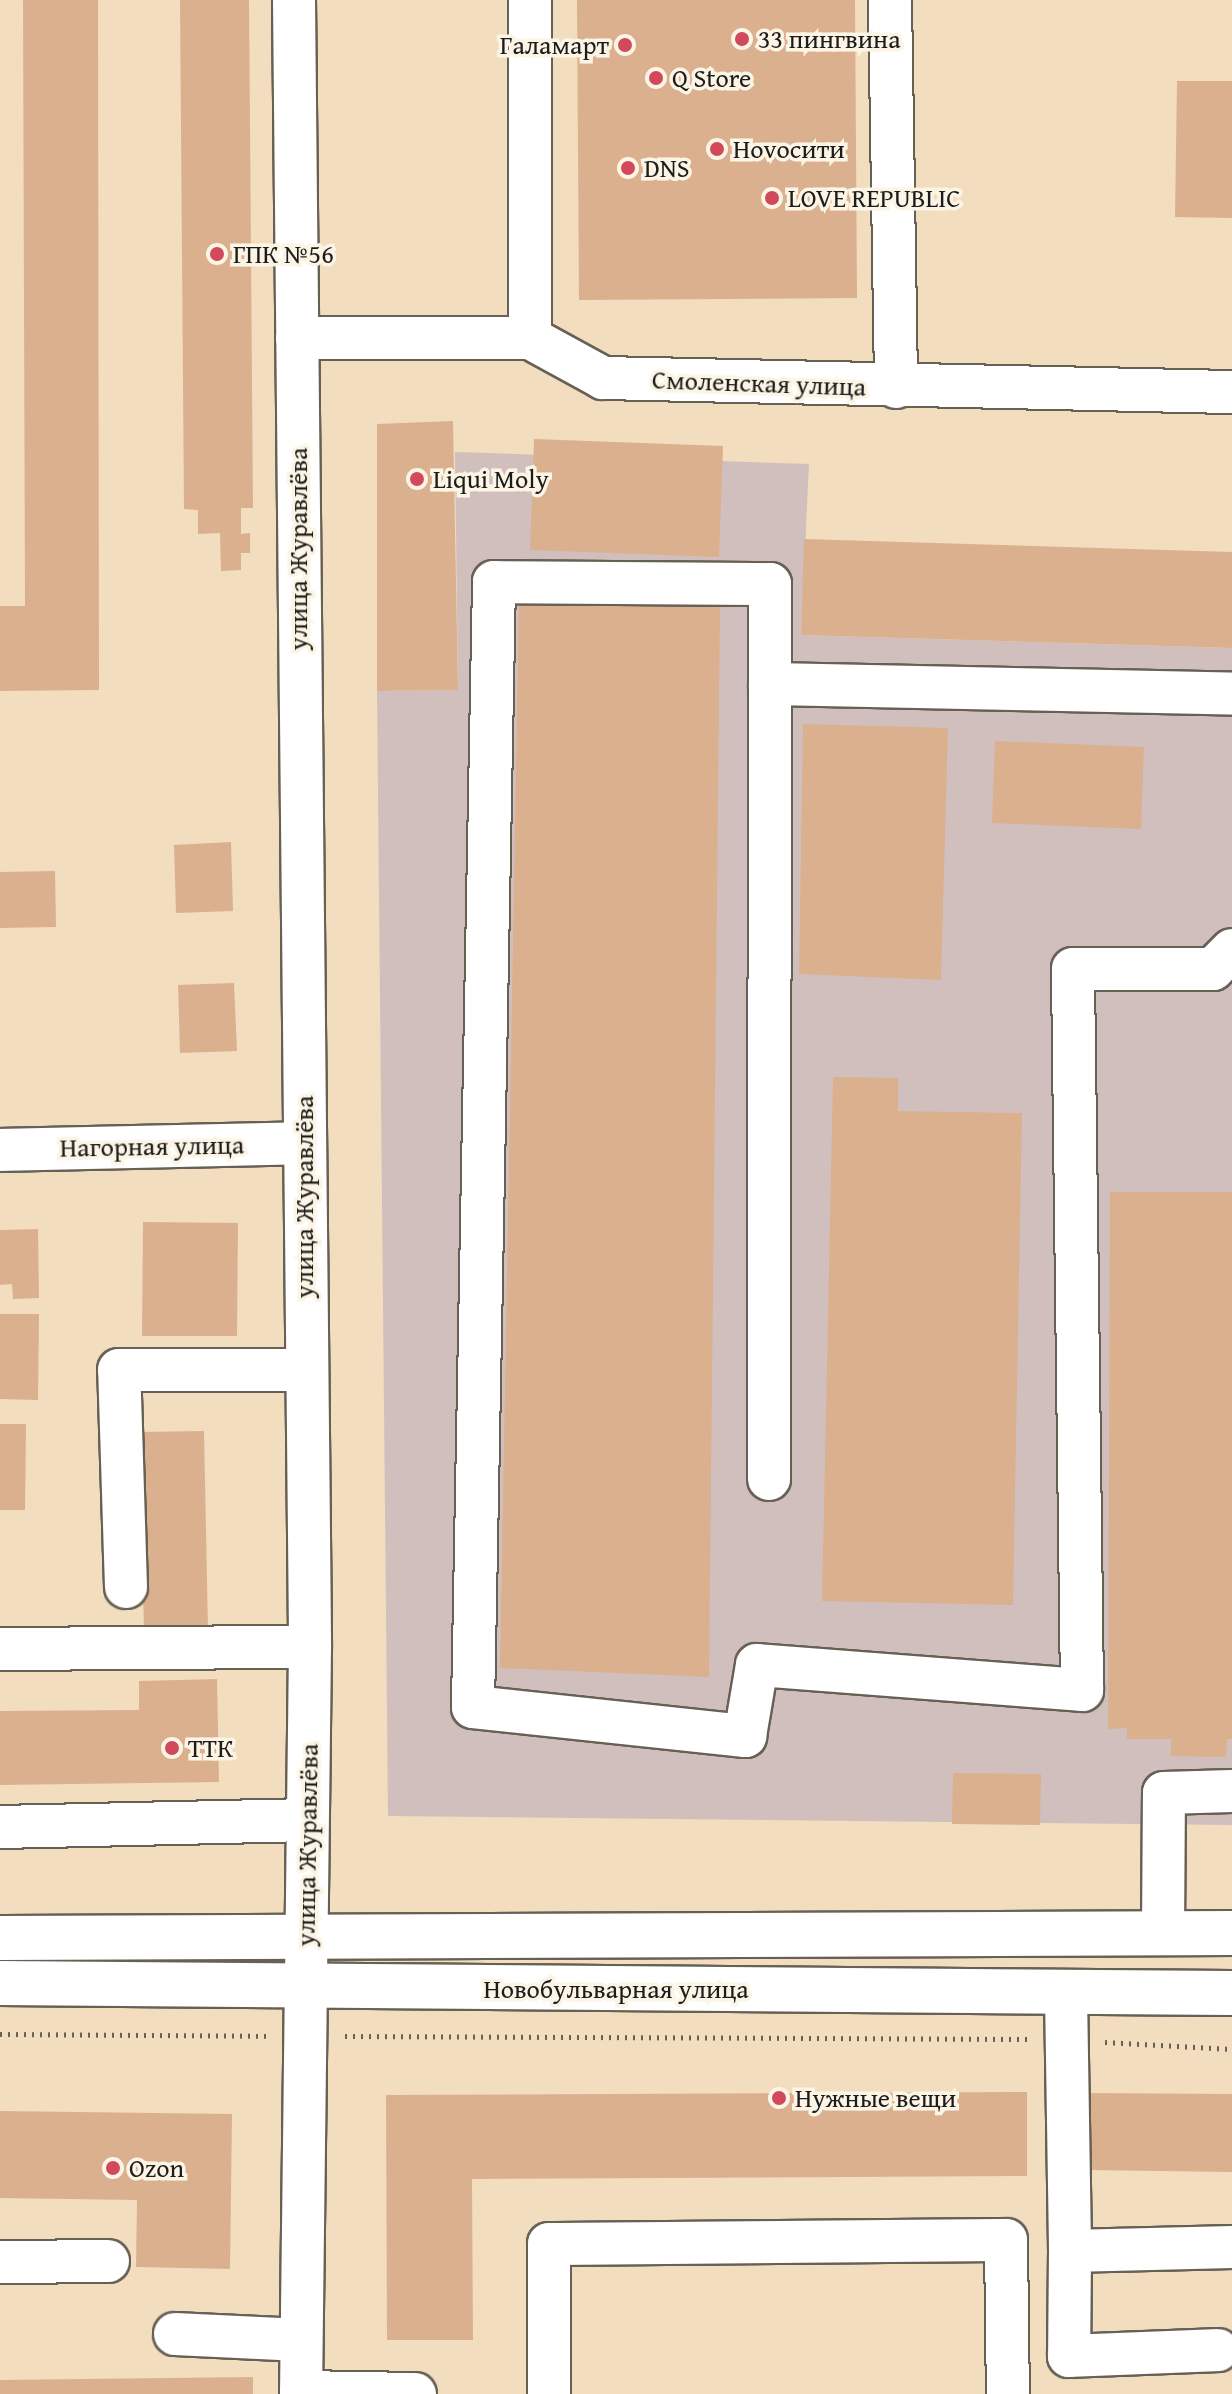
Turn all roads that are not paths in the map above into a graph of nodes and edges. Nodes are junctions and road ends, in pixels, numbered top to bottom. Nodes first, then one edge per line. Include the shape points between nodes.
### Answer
1 (294, 0) edge
2 (530, 0) edge
3 (890, 0) edge
4 (297, 338) junction
5 (530, 338) junction
6 (896, 387) junction
7 (1232, 392) edge
8 (770, 684) junction
9 (1232, 694) edge
10 (1232, 950) edge
11 (303, 1143) junction
12 (0, 1150) edge
13 (305, 1370) junction
14 (769, 1479) dead end
15 (126, 1587) dead end
16 (310, 1647) junction
17 (0, 1649) edge
18 (1232, 1791) edge
19 (307, 1820) junction
20 (0, 1827) edge
21 (1163, 1933) junction
22 (1232, 1933) edge
23 (0, 1938) edge
24 (306, 1939) junction
25 (0, 1983) edge
26 (305, 1987) junction
27 (1066, 1993) junction
28 (1232, 1993) edge
29 (1232, 2247) edge
30 (1070, 2251) junction
31 (108, 2261) dead end
32 (0, 2262) edge
33 (175, 2334) dead end
34 (301, 2340) junction
35 (1218, 2350) dead end
36 (301, 2393) edge
37 (415, 2394) edge
38 (549, 2394) edge
39 (1008, 2394) edge

1 - 4 street, улица Журавлёва
2 - 5 street
3 - 6 street
4 - 5 street, Смоленская улица
4 - 11 street, улица Журавлёва
5 - 6 street, Смоленская улица via 603,378
6 - 7 street, Смоленская улица
8 - 9 street
8 - 10 street via 770,584 494,582 473,1707 745,1736 757,1665 1082,1690 1073,969 1213,969
8 - 14 street
11 - 12 street, Нагорная улица
11 - 13 street, улица Журавлёва
13 - 15 street via 119,1370
13 - 16 street, улица Журавлёва
16 - 17 street
16 - 19 street, улица Журавлёва
18 - 21 street via 1164,1793
19 - 20 street
19 - 24 street, улица Журавлёва
21 - 22 main road, Новобульварная улица
21 - 24 main road, Новобульварная улица
23 - 24 main road, Новобульварная улица
24 - 26 street, улица Журавлёва
25 - 26 main road, Новобульварная улица
26 - 27 main road, Новобульварная улица
26 - 34 street, улица Журавлёва
27 - 28 main road, Новобульварная улица
27 - 30 street
29 - 30 street
30 - 35 street via 1069,2356
31 - 32 street
33 - 34 street
34 - 36 street, улица Журавлёва
36 - 37 street
38 - 39 street via 549,2244 1006,2240

